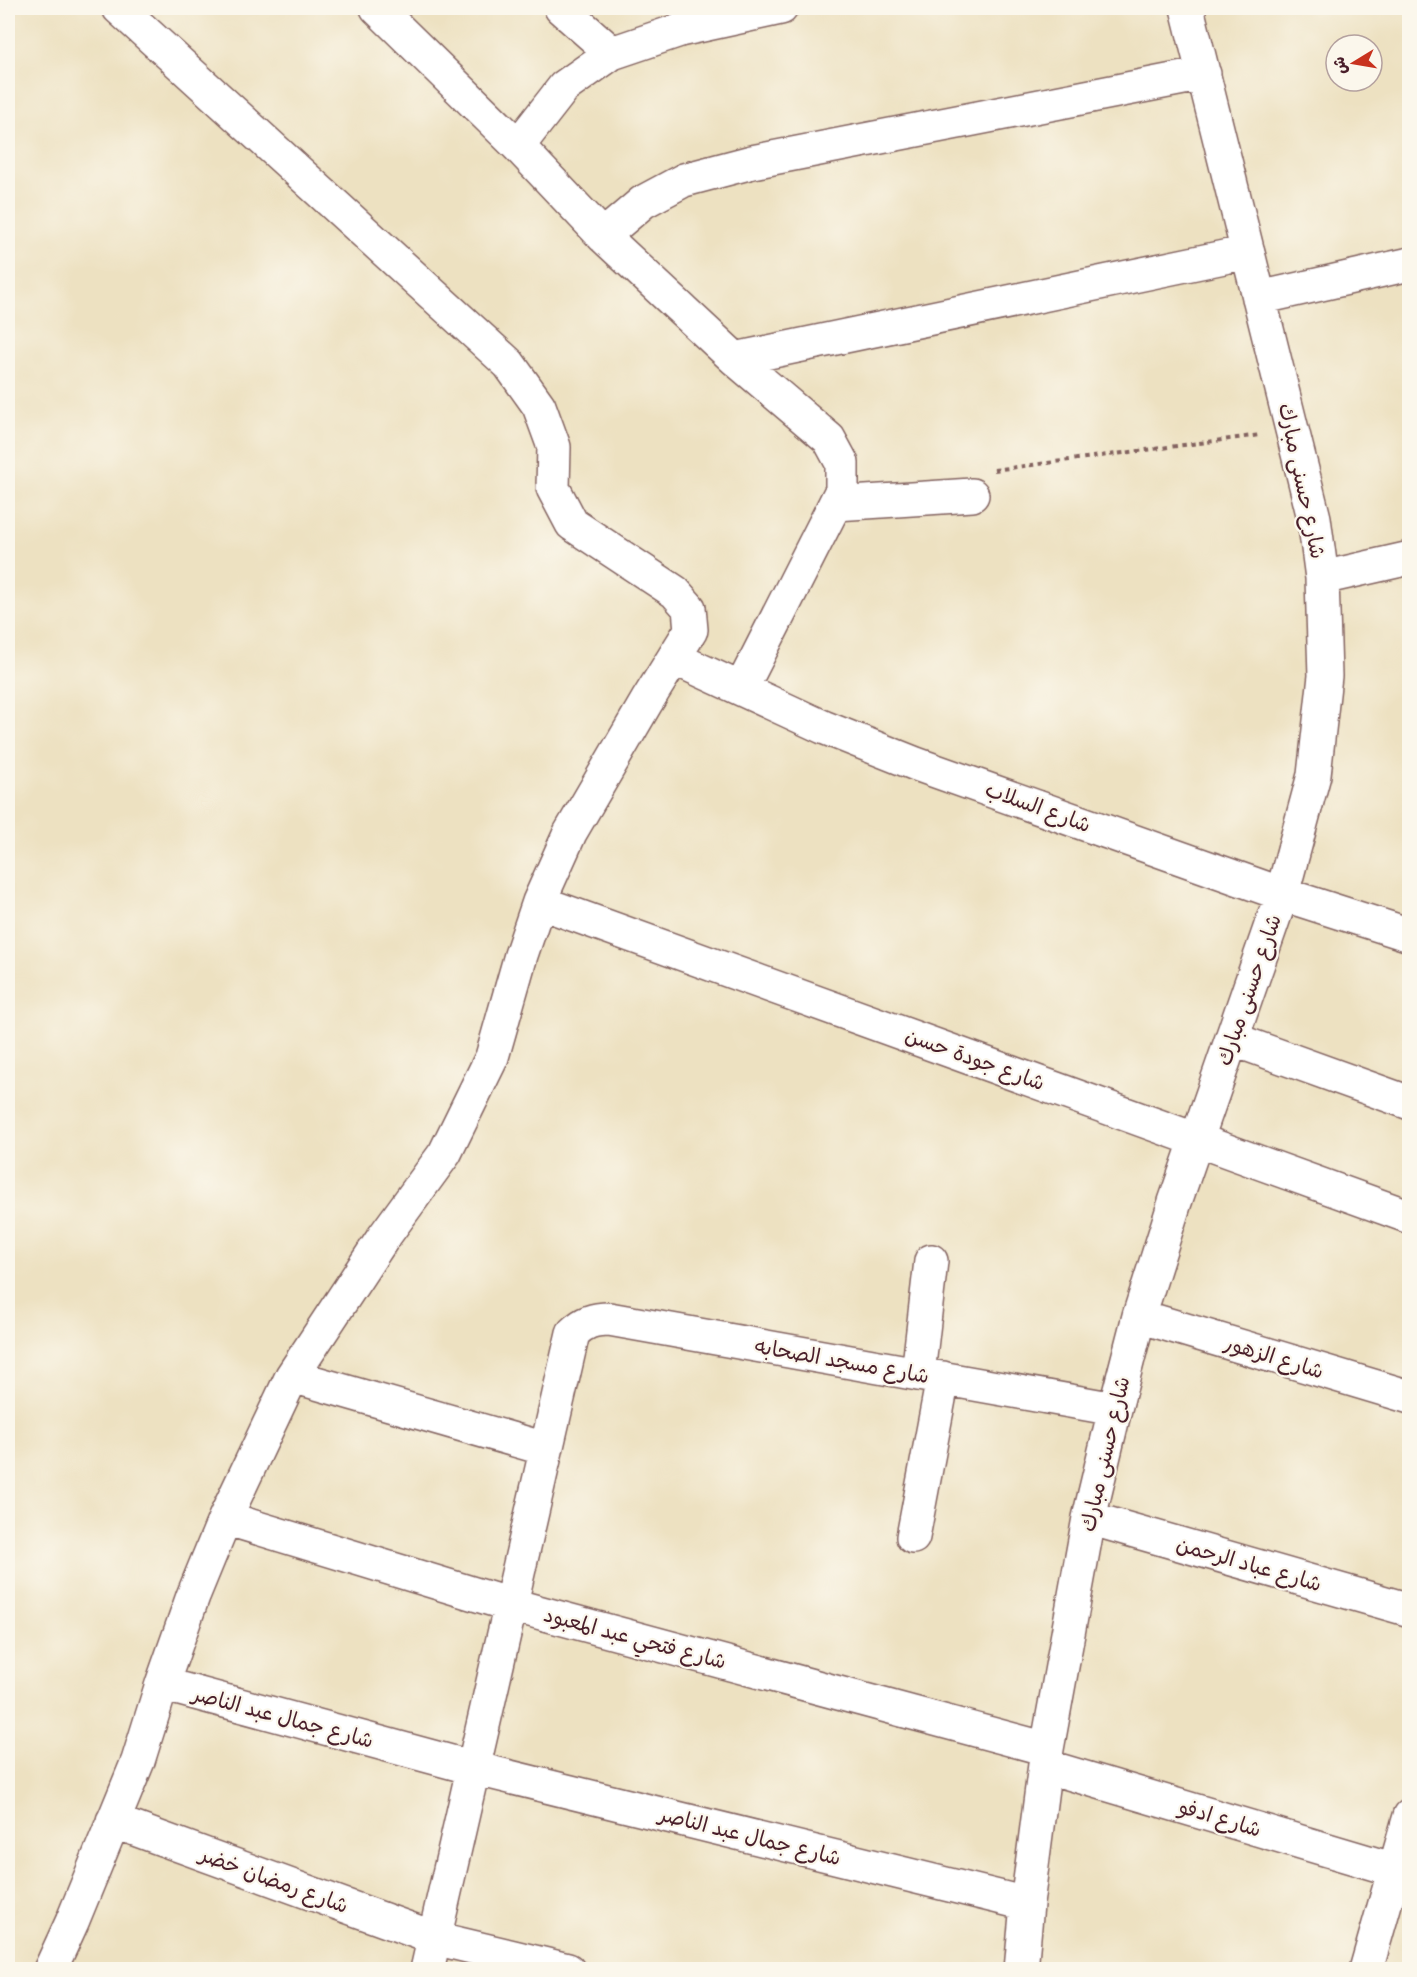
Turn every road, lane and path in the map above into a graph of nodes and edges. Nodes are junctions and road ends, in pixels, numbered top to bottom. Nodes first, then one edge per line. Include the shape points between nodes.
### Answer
1 (119, 8) edge
2 (377, 8) edge
3 (561, 8) edge
4 (781, 8) edge
5 (1187, 8) edge
6 (612, 53) junction
7 (1204, 74) junction
8 (518, 146) junction
9 (603, 236) junction
10 (1248, 252) junction
11 (1410, 264) edge
12 (1259, 298) junction
13 (735, 359) junction
14 (1293, 431) junction
15 (972, 495) joint
16 (836, 504) junction
17 (1410, 558) edge
18 (1322, 578) junction
19 (674, 658) junction
20 (741, 689) junction
21 (1282, 894) junction
22 (539, 902) junction
23 (1410, 935) edge
24 (1232, 1039) junction
25 (1410, 1104) edge
26 (1197, 1139) junction
27 (1410, 1217) edge
28 (931, 1261) dead end
29 (1139, 1316) junction
30 (292, 1376) junction
31 (930, 1376) junction
32 (1410, 1397) edge
33 (1115, 1409) junction
34 (546, 1449) junction
35 (225, 1518) junction
36 (1089, 1518) junction
37 (913, 1537) dead end
38 (511, 1605) junction
39 (1410, 1610) edge
40 (162, 1684) junction
41 (1046, 1758) junction
42 (473, 1768) junction
43 (1410, 1816) edge
44 (113, 1821) junction
45 (1395, 1870) junction
46 (1027, 1904) junction
47 (430, 1954) edge
48 (61, 1966) edge
49 (568, 1970) edge
50 (1021, 1970) edge
51 (1366, 1970) edge

1 - 19 street via 509,364 539,406 554,447 553,488 572,524 675,592 689,608 691,630
2 - 8 street
3 - 6 street
4 - 6 street via 680,30
5 - 7 street, شارع حسنى مبارك
6 - 8 street via 564,87
7 - 9 street via 740,165 684,180 643,202
7 - 10 street, شارع حسنى مبارك
8 - 9 street
9 - 13 street
10 - 12 street, شارع حسنى مبارك
10 - 13 street
11 - 12 street
12 - 14 street, شارع حسنى مبارك
13 - 16 street via 829,439 842,463 842,490
14 - 15 path via 976,472 976,492
14 - 18 street, شارع حسنى مبارك via 1314,518
15 - 16 street
16 - 20 street
17 - 18 street
18 - 21 street, شارع حسنى مبارك via 1325,676 1314,775
19 - 20 street, شارع السلاب
19 - 22 street via 570,833
20 - 21 street, شارع السلاب via 823,728 916,764
21 - 23 street, شارع السلاب
21 - 24 street, شارع حسنى مبارك
22 - 26 street, شارع جودة حسن
22 - 30 street via 492,1057 445,1153 382,1238
24 - 25 street
24 - 26 street, شارع حسنى مبارك
26 - 27 street, شارع جودة حسن
26 - 29 street, شارع حسنى مبارك
28 - 31 street
29 - 32 street, شارع الزهور
29 - 33 street, شارع حسنى مبارك
30 - 34 street
30 - 35 street
31 - 33 street, شارع مسجد الصحابه
31 - 34 street, شارع مسجد الصحابه via 609,1320 588,1321 573,1332
31 - 37 street
33 - 36 street, شارع حسنى مبارك
34 - 38 street
35 - 38 street, شارع فتحي عبد المعبود
35 - 40 street
36 - 39 street, شارع عباد الرحمن
36 - 41 street, شارع حسنى مبارك
38 - 41 street, شارع فتحي عبد المعبود
38 - 42 street
40 - 42 street, شارع جمال عبد الناصر
40 - 44 street via 138,1761
41 - 45 street, شارع ادفو
41 - 46 street, شارع حسنى مبارك
42 - 46 street, شارع جمال عبد الناصر
42 - 47 street
43 - 45 street
44 - 47 street, شارع رمضان خضر
44 - 48 street via 72,1922
45 - 51 street
46 - 50 street, شارع حسنى مبارك
47 - 49 street, شارع رمضان خضر

